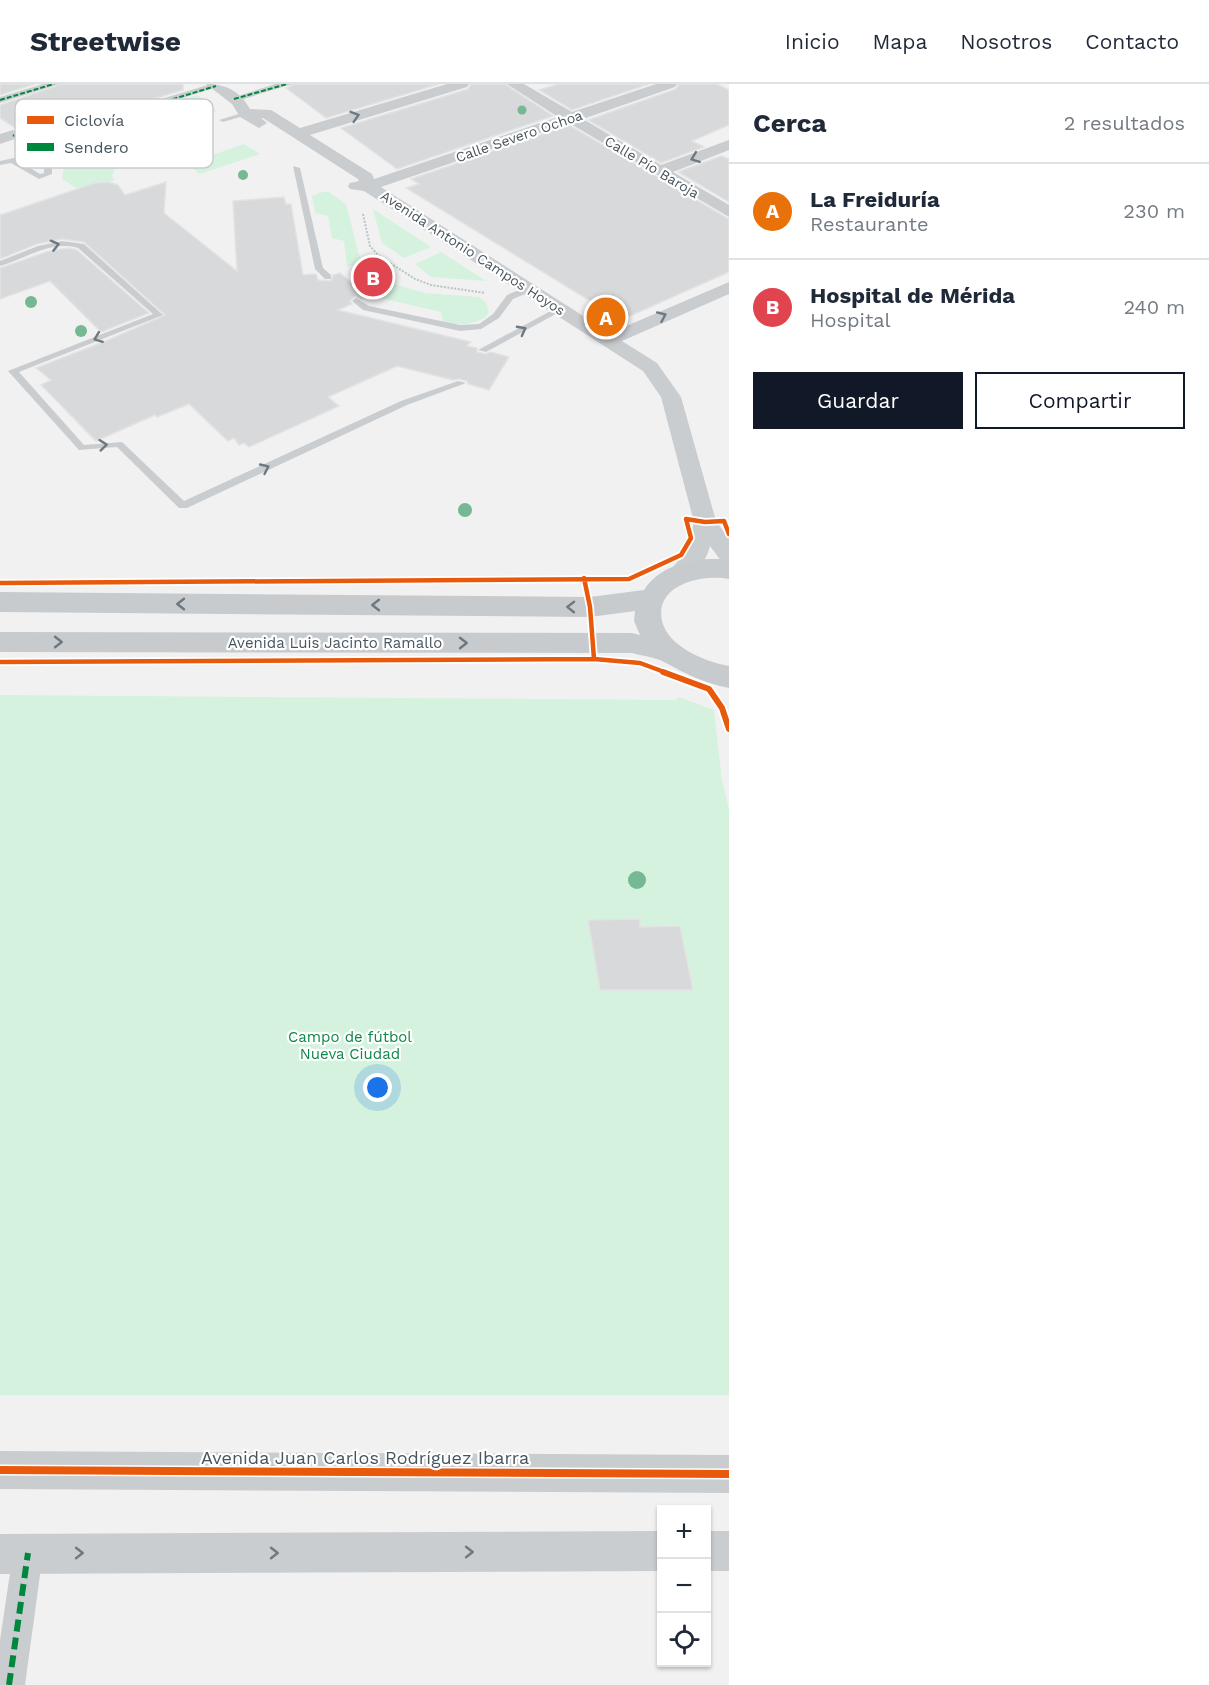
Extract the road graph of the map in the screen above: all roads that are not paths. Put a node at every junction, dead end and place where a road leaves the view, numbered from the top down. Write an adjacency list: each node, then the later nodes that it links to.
1 (54, 84): 9 (street)
2 (287, 84): 8 (street)
3 (462, 84): 13 (street, one-way to 3)
4 (514, 84): 11 (street, Calle Pío Baroja)
5 (670, 84): 11 (street, Calle Severo Ochoa)
6 (214, 85): 7 (street); 8 (street, Avenida Antonio Campos Hoyos)
7 (169, 99)
8 (234, 99): 10 (street, Avenida Antonio Campos Hoyos)
9 (0, 100)
10 (245, 114): 12 (lane); 13 (street, Avenida Antonio Campos Hoyos); 23 (street, Avenida Antonio Campos Hoyos)
11 (571, 118): 22 (street, Calle Pío Baroja); 23 (street, Calle Severo Ochoa)
12 (223, 120)
13 (298, 133): 23 (street, Avenida Antonio Campos Hoyos)
14 (729, 145): 22 (street, one-way to 22)
15 (15, 159): 16 (lane)
16 (12, 160): 17 (lane); 18 (lane)
17 (15, 162)
18 (0, 163)
19 (25, 168): 20 (lane)
20 (48, 168)
21 (296, 168): 26 (lane)
22 (660, 171): 24 (street, Calle Pío Baroja)
23 (363, 186): 28 (street, Avenida Antonio Campos Hoyos)
24 (729, 213)
25 (0, 264): 35 (lane, one-way to 35)
26 (328, 277)
27 (729, 287): 32 (street, one-way to 27)
28 (529, 289): 29 (lane); 31 (street, Avenida Antonio Campos Hoyos)
29 (357, 302)
30 (729, 303): 34 (street)
31 (561, 309): 32 (street, Avenida Antonio Campos Hoyos); 33 (lane, one-way to 31)
32 (609, 339): 34 (street, Avenida Antonio Campos Hoyos)
33 (483, 350)
34 (629, 352): 36 (street, Avenida Antonio Campos Hoyos)
35 (461, 383)
36 (705, 522): 37 (street, Avenida Antonio Campos Hoyos); 39 (street, Avenida Antonio Campos Hoyos)
37 (729, 556)
38 (729, 570): 39 (main road)
39 (680, 572): 40 (main road)
40 (650, 599): 41 (main road, one-way to 41); 43 (main road)
41 (0, 602)
42 (0, 642): 43 (main road, Avenida Luis Jacinto Ramallo, one-way to 43)
43 (668, 652): 44 (main road)
44 (729, 676)
45 (0, 1470): 46 (street, Avenida Juan Carlos Rodríguez Ibarra)
46 (729, 1474)
47 (657, 1551): 50 (street, one-way to 47)
48 (711, 1551): 49 (street)
49 (729, 1551)
50 (14, 1553): 51 (street)
51 (9, 1685)

